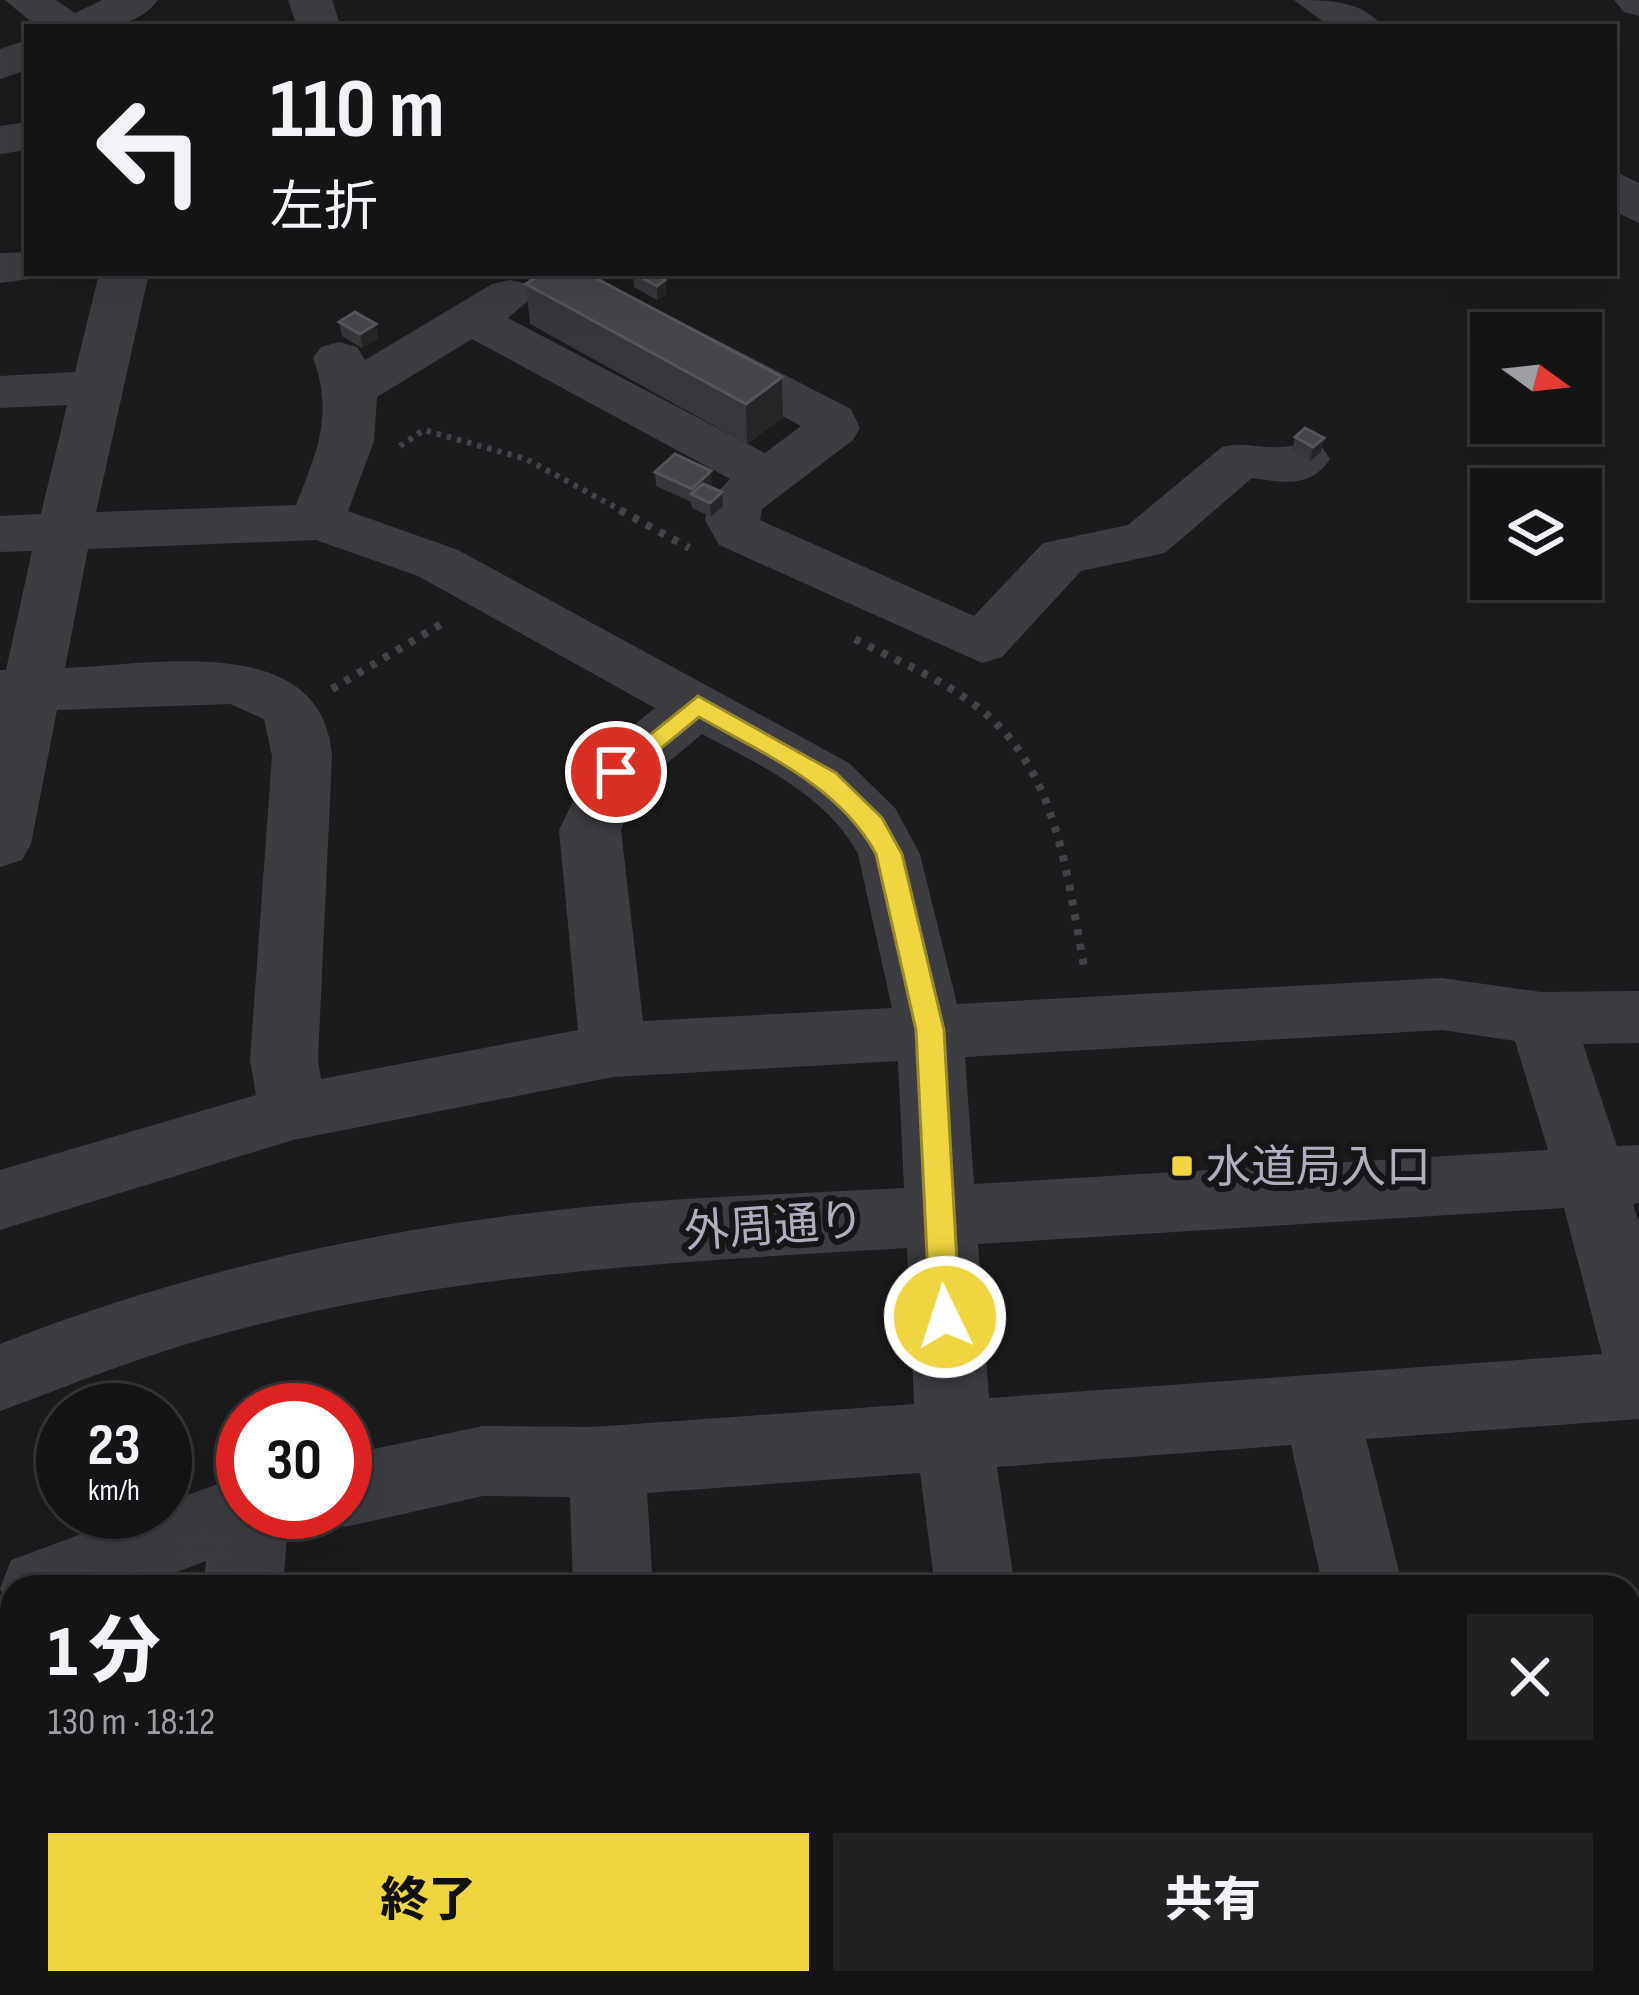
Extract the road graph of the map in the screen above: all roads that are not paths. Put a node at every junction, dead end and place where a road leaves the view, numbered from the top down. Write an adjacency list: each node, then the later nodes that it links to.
1 (27, 0): 4 (street)
2 (136, 0): 5 (street)
3 (1316, 0): 6 (street)
4 (62, 24)
5 (86, 24)
6 (1356, 24)
7 (1617, 187): 8 (street)
8 (1639, 208)
9 (123, 276): 13 (street)
10 (542, 276): 12 (street)
11 (553, 276): 16 (street)
12 (470, 318): 16 (street); 17 (street)
13 (98, 387): 14 (street); 18 (street)
14 (0, 392)
15 (1303, 459): 16 (street)
16 (768, 477)
17 (338, 527): 18 (street); 21 (street)
18 (64, 532): 19 (street); 20 (street)
19 (0, 535)
20 (17, 691): 22 (street); 27 (street)
21 (698, 705): 25 (street); 26 (street)
22 (0, 844)
23 (1639, 1017): 24 (street)
24 (1540, 1018): 25 (street); 28 (street)
25 (930, 1030): 26 (street); 30 (street)
26 (613, 1050): 27 (street)
27 (293, 1112): 29 (street)
28 (1613, 1175): 30 (street, 外周通り); 31 (street)
29 (2, 1191)
30 (938, 1214): 32 (street, 外周通り); 35 (street)
31 (1639, 1353)
32 (0, 1378)
33 (1639, 1384): 34 (street)
34 (1321, 1408): 35 (street); 44 (street)
35 (954, 1437): 36 (street); 43 (street)
36 (607, 1461): 37 (street); 42 (street)
37 (372, 1485)
38 (216, 1522): 40 (street)
39 (246, 1539): 41 (street)
40 (72, 1575)
41 (244, 1575)
42 (612, 1575)
43 (973, 1575)
44 (1360, 1575)

